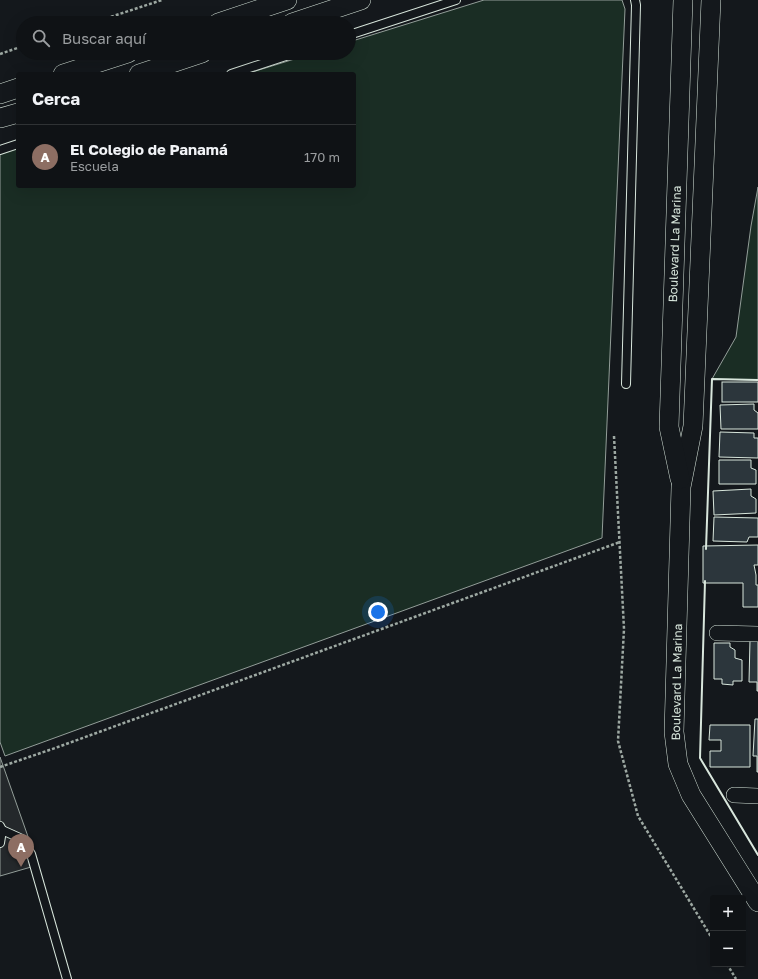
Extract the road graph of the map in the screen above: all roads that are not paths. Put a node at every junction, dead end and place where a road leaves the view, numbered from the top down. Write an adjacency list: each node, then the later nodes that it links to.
1 (287, 0): 7 (street)
2 (361, 0): 8 (street)
3 (456, 0): 9 (lane)
4 (635, 0): 23 (lane)
5 (684, 0): 24 (street, Boulevard La Marina)
6 (712, 0): 24 (street, Boulevard La Marina)
7 (239, 16)
8 (313, 16)
9 (356, 33)
10 (117, 60): 13 (street)
11 (181, 60): 15 (street)
12 (274, 60): 16 (lane)
13 (104, 68): 14 (street)
14 (77, 72)
15 (145, 72)
16 (237, 72)
17 (16, 89): 18 (street)
18 (0, 94)
19 (16, 114): 20 (street)
20 (0, 118)
21 (16, 145): 22 (lane)
22 (0, 150)
23 (626, 384)
24 (682, 488): 31 (street, Boulevard La Marina)
25 (717, 633): 26 (street)
26 (758, 634)
27 (734, 795): 28 (street)
28 (758, 796)
29 (1, 828): 30 (lane); 32 (lane)
30 (0, 843)
31 (758, 902)
32 (68, 979)

